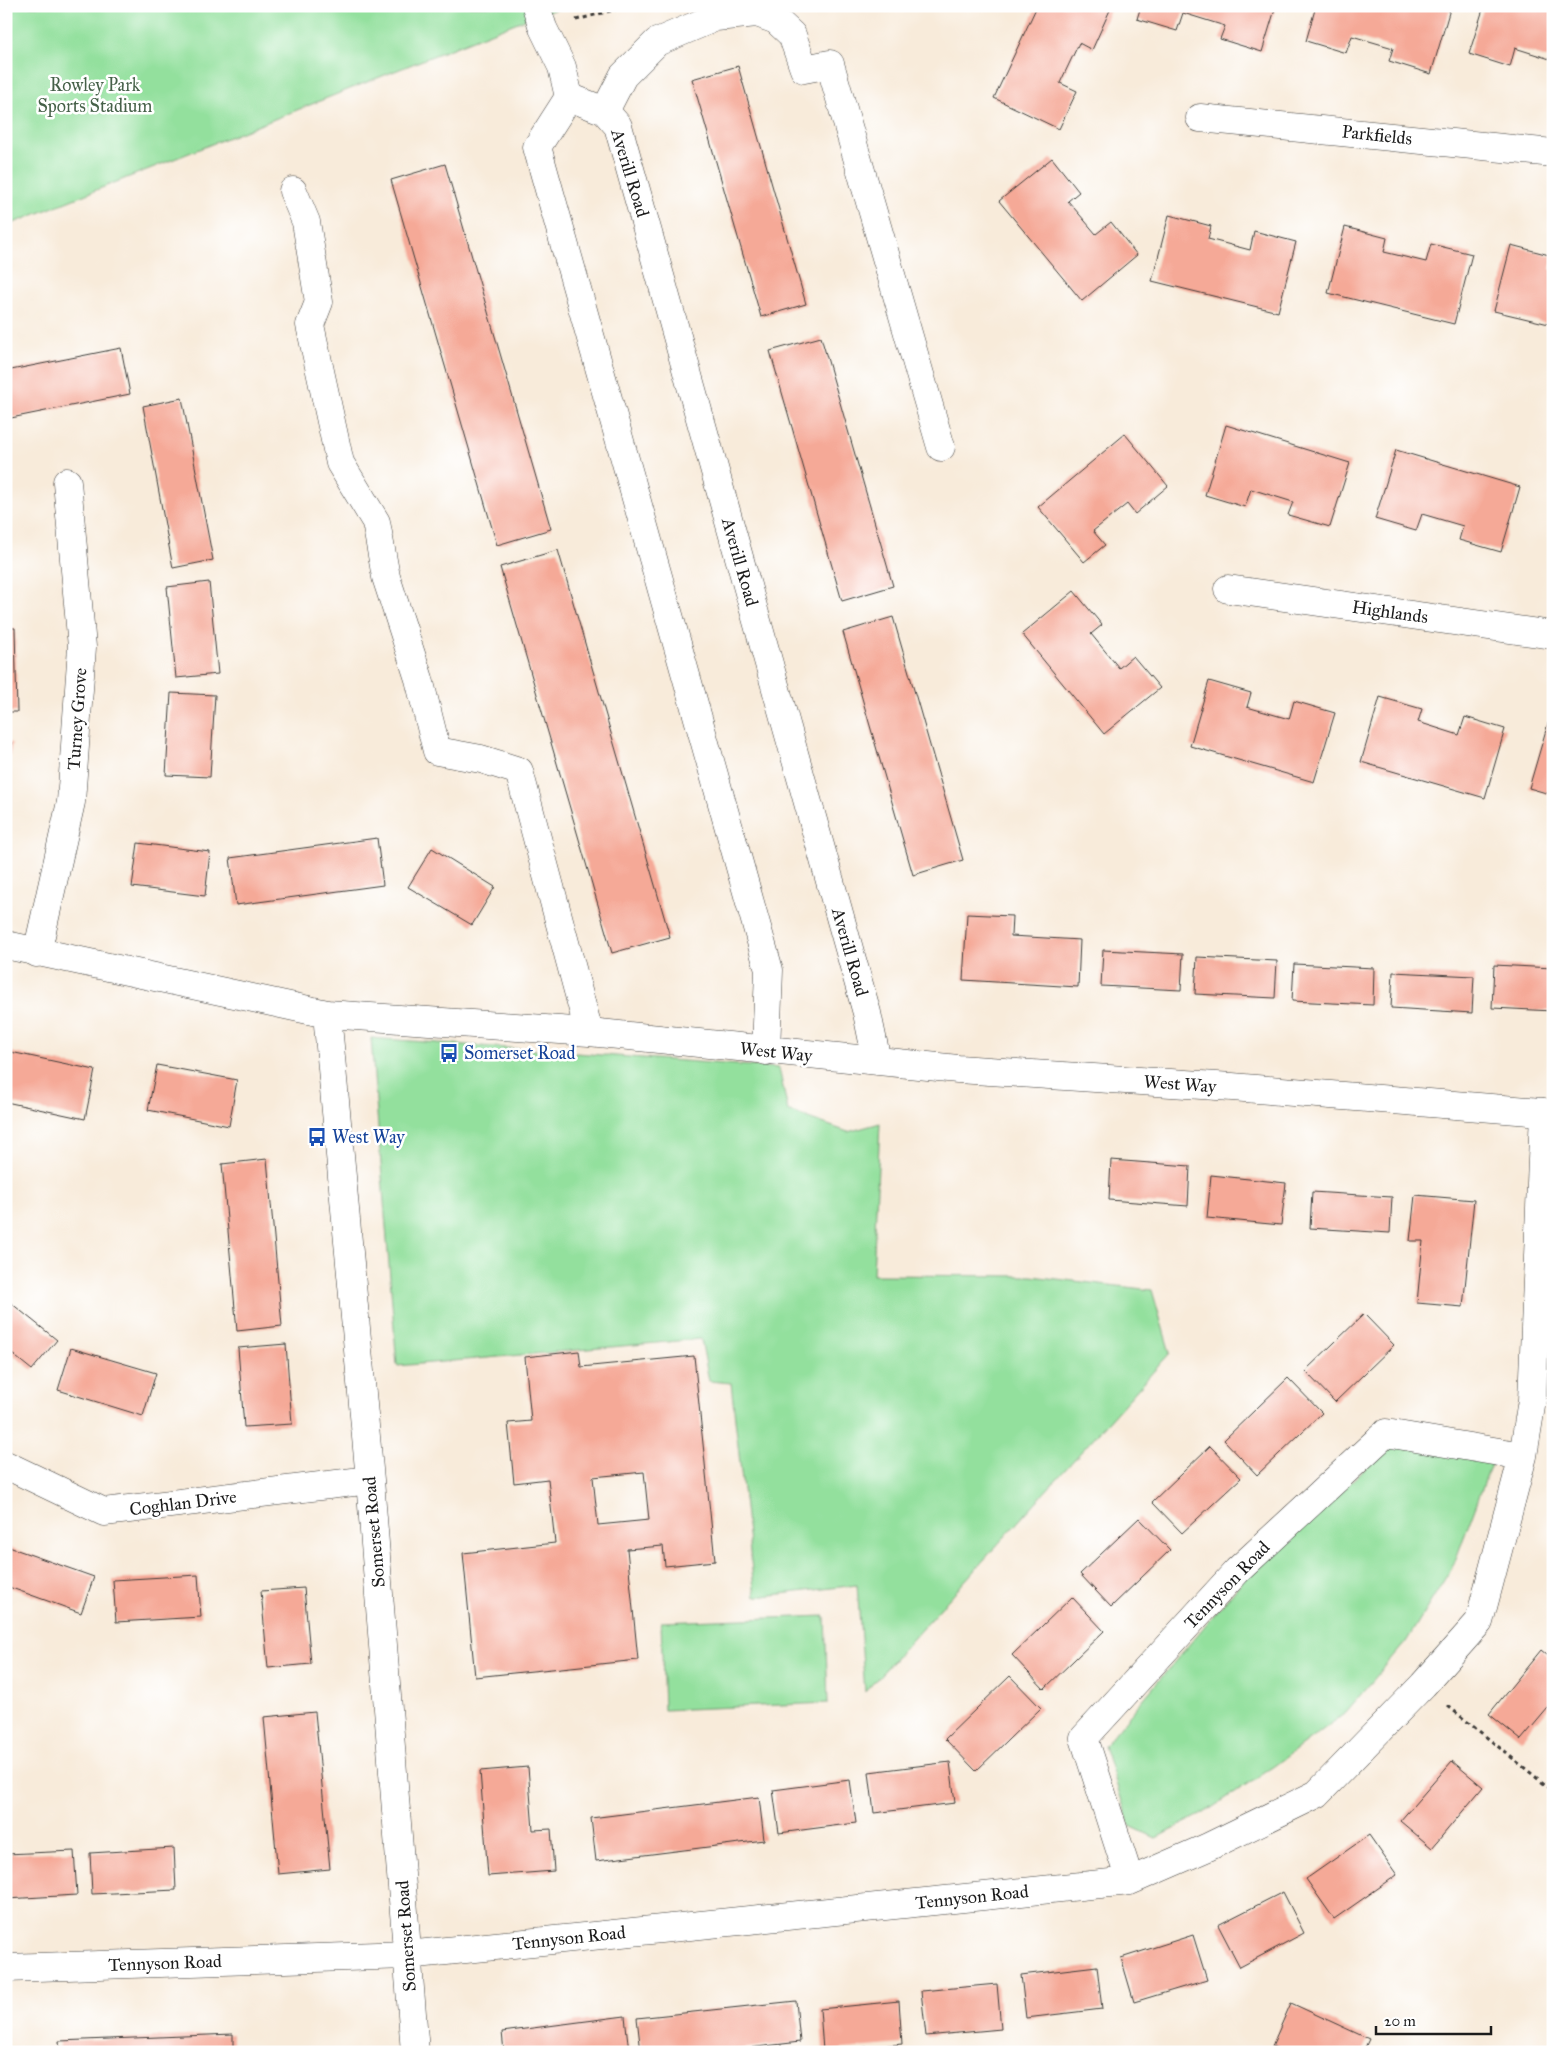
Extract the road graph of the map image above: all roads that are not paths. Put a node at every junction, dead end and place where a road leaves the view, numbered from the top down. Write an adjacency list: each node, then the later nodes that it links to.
1 (540, 17): 2 (street)
2 (569, 97): 3 (street, Averill Road); 15 (street)
3 (605, 111): 7 (street); 16 (street, Averill Road)
4 (1200, 118): 5 (street, Parkfields)
5 (1553, 153)
6 (292, 191): 14 (street)
7 (941, 447)
8 (67, 482): 12 (street, Turney Grove)
9 (1228, 589): 10 (street, Highlands)
10 (1553, 635)
11 (6, 945): 12 (street, West Way)
12 (37, 953): 13 (street, West Way)
13 (327, 1014): 14 (street, West Way); 20 (street, Somerset Road)
14 (589, 1032): 15 (street, West Way)
15 (766, 1051): 16 (street, West Way)
16 (877, 1061): 17 (street, West Way)
17 (1548, 1112): 18 (street, Tennyson Road)
18 (1522, 1456): 21 (street, Tennyson Road); 21 (street, Tennyson Road)
19 (6, 1465): 20 (street, Coghlan Drive)
20 (370, 1480): 22 (street, Somerset Road)
21 (1130, 1881): 22 (street, Tennyson Road)
22 (407, 1955): 23 (street, Tennyson Road); 24 (street, Somerset Road)
23 (6, 1968)
24 (415, 2052)

